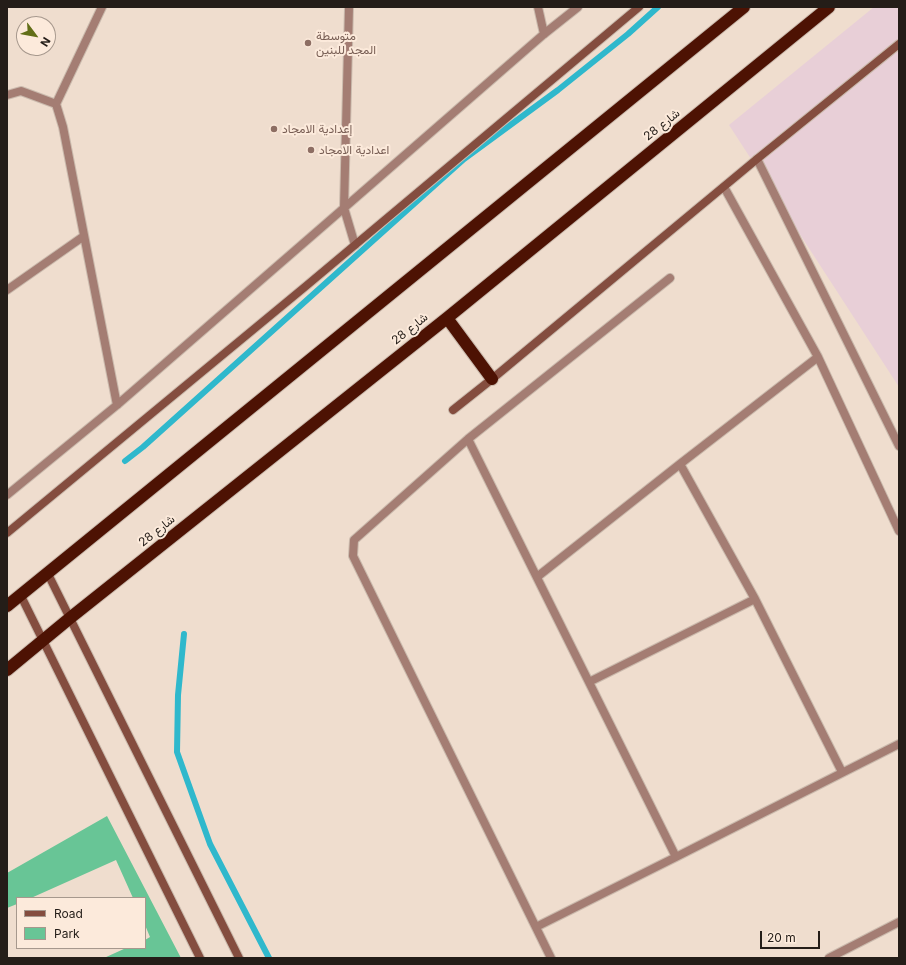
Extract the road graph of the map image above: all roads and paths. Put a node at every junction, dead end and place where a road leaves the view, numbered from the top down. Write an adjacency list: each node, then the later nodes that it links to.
1 (102, 7): 11 (street)
2 (349, 7): 14 (street)
3 (538, 7): 8 (street)
4 (578, 7): 8 (street)
5 (639, 7): 16 (main road)
6 (744, 7): 30 (highway)
7 (829, 7): 19 (highway, شارع 28)
8 (544, 34): 14 (street)
9 (899, 44): 12 (main road)
10 (7, 95): 11 (street)
11 (56, 104): 15 (street)
12 (757, 159): 13 (main road); 25 (street)
13 (724, 187): 20 (street); 21 (main road)
14 (344, 208): 16 (street); 22 (street)
15 (84, 236): 18 (street); 22 (street)
16 (355, 245): 29 (main road)
17 (670, 278): 24 (street)
18 (7, 290)
19 (447, 318): 21 (highway); 35 (highway, شارع 28)
20 (818, 357): 26 (street); 28 (street)
21 (492, 380): 23 (main road)
22 (117, 404): 27 (street)
23 (453, 410)
24 (468, 439): 31 (street); 43 (street)
25 (899, 446)
26 (680, 464): 31 (street); 33 (street)
27 (7, 495)
28 (899, 531)
29 (7, 533)
30 (47, 572): 32 (highway); 35 (main road)
31 (537, 577): 38 (street)
32 (20, 594): 34 (highway); 36 (main road)
33 (755, 598): 38 (street); 40 (street)
34 (7, 606)
35 (70, 618): 36 (highway, شارع 28); 45 (main road)
36 (43, 640): 37 (highway, شارع 28); 44 (main road)
37 (7, 670)
38 (589, 682): 41 (street)
39 (899, 744): 40 (street)
40 (842, 772): 41 (street)
41 (676, 857): 43 (street)
42 (899, 922): 47 (street)
43 (536, 927): 46 (street)
44 (200, 958)
45 (239, 958)
46 (550, 958)
47 (829, 958)

